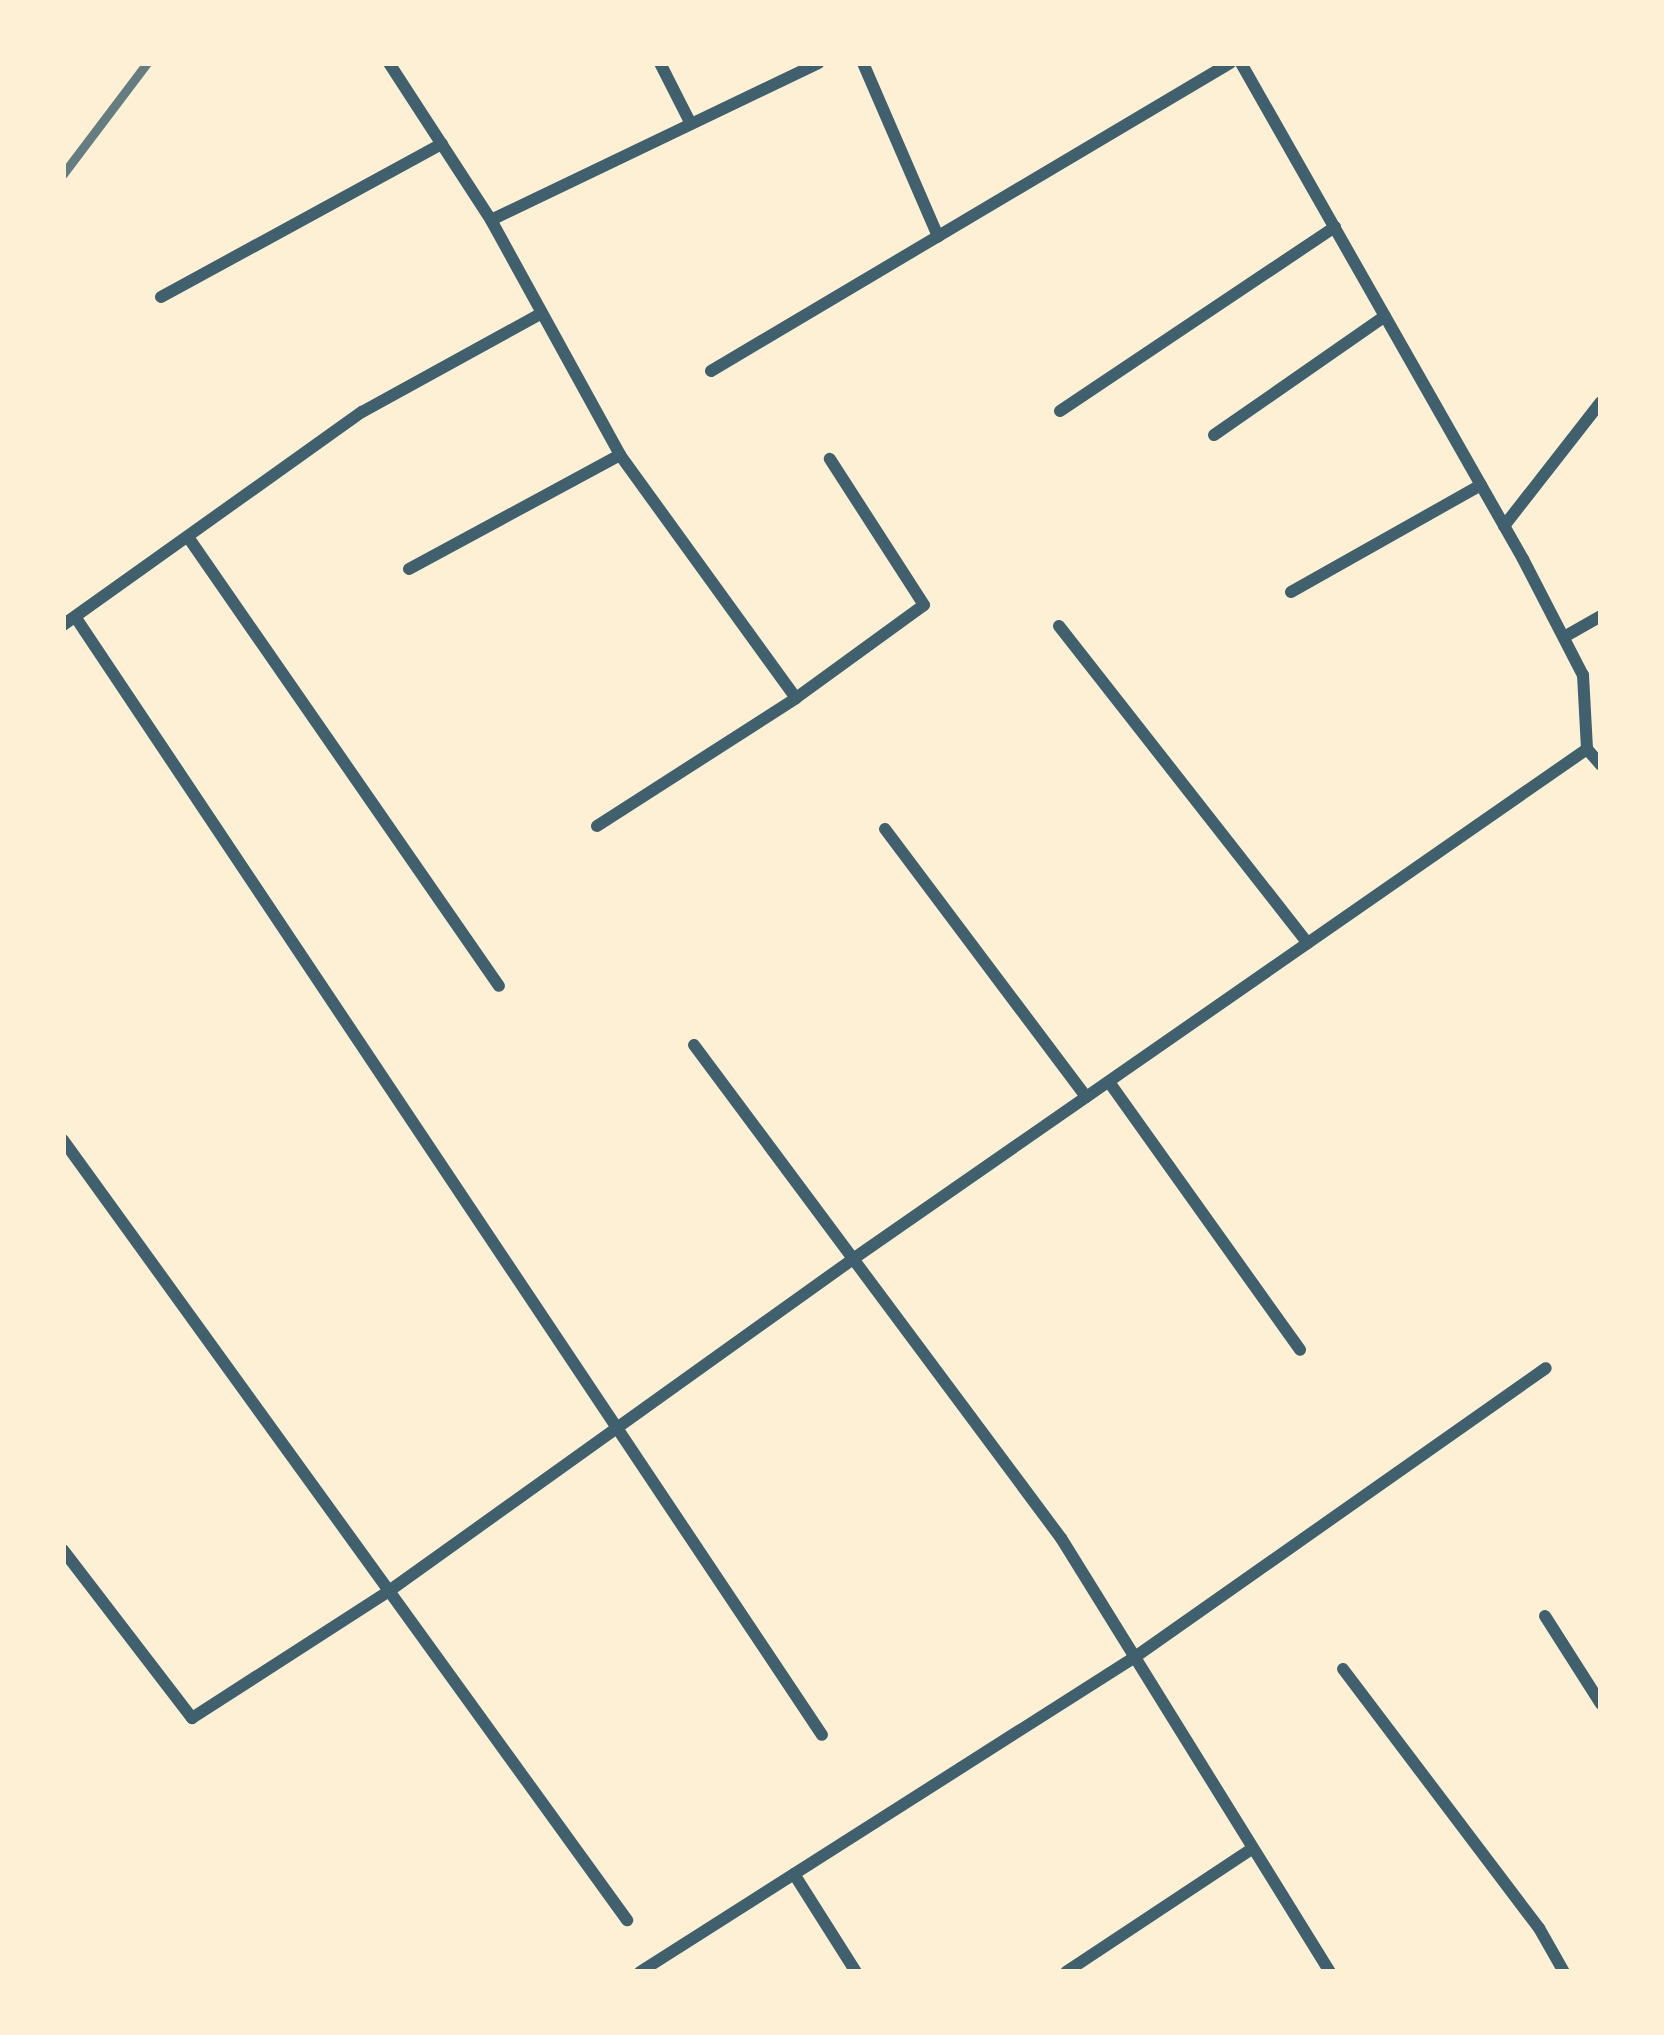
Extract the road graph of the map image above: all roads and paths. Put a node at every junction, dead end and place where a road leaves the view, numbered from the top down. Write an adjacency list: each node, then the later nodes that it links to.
1 (389, 63): 8 (street)
2 (660, 63): 7 (street)
3 (818, 63): 7 (street)
4 (863, 63): 11 (street)
5 (1230, 63): 11 (street)
6 (1241, 63): 10 (street)
7 (691, 124): 9 (street)
8 (442, 144): 9 (street); 12 (street)
9 (491, 220): 13 (street)
10 (1334, 227): 14 (street); 17 (street)
11 (938, 236): 15 (street)
12 (161, 297)
13 (542, 313): 19 (street); 23 (street)
14 (1385, 316): 18 (street); 21 (street)
15 (711, 371)
16 (1601, 402): 22 (street)
17 (1060, 410)
18 (1214, 435)
19 (620, 455): 24 (street); 30 (street)
20 (830, 459): 30 (street)
21 (1481, 485): 22 (street); 25 (street)
22 (1504, 526): 29 (street)
23 (188, 537): 27 (street); 36 (street)
24 (409, 569)
25 (1291, 592)
26 (1601, 616): 29 (street)
27 (69, 622): 44 (street)
28 (1059, 626): 35 (street)
29 (1564, 638): 31 (street)
30 (796, 698): 33 (street)
31 (1587, 748): 32 (street); 35 (street)
32 (1601, 765)
33 (597, 826)
34 (885, 829): 39 (street)
35 (1308, 943): 38 (street)
36 (499, 986)
37 (694, 1045): 41 (street)
38 (1109, 1082): 39 (street); 42 (street)
39 (1086, 1097): 41 (street)
40 (63, 1139): 46 (street)
41 (854, 1259): 44 (street); 48 (street)
42 (1300, 1350)
43 (1546, 1368): 48 (street)
44 (618, 1431): 46 (street); 51 (street)
45 (63, 1550): 46 (street)
46 (389, 1591): 54 (street)
47 (1545, 1616): 50 (street)
48 (1135, 1658): 52 (street); 53 (street)
49 (1342, 1669): 59 (street)
50 (1601, 1704)
51 (822, 1735)
52 (1253, 1848): 57 (street); 58 (street)
53 (794, 1874): 55 (street); 56 (street)
54 (627, 1920)
55 (640, 1972)
56 (856, 1972)
57 (1066, 1972)
58 (1330, 1972)
59 (1564, 1972)

